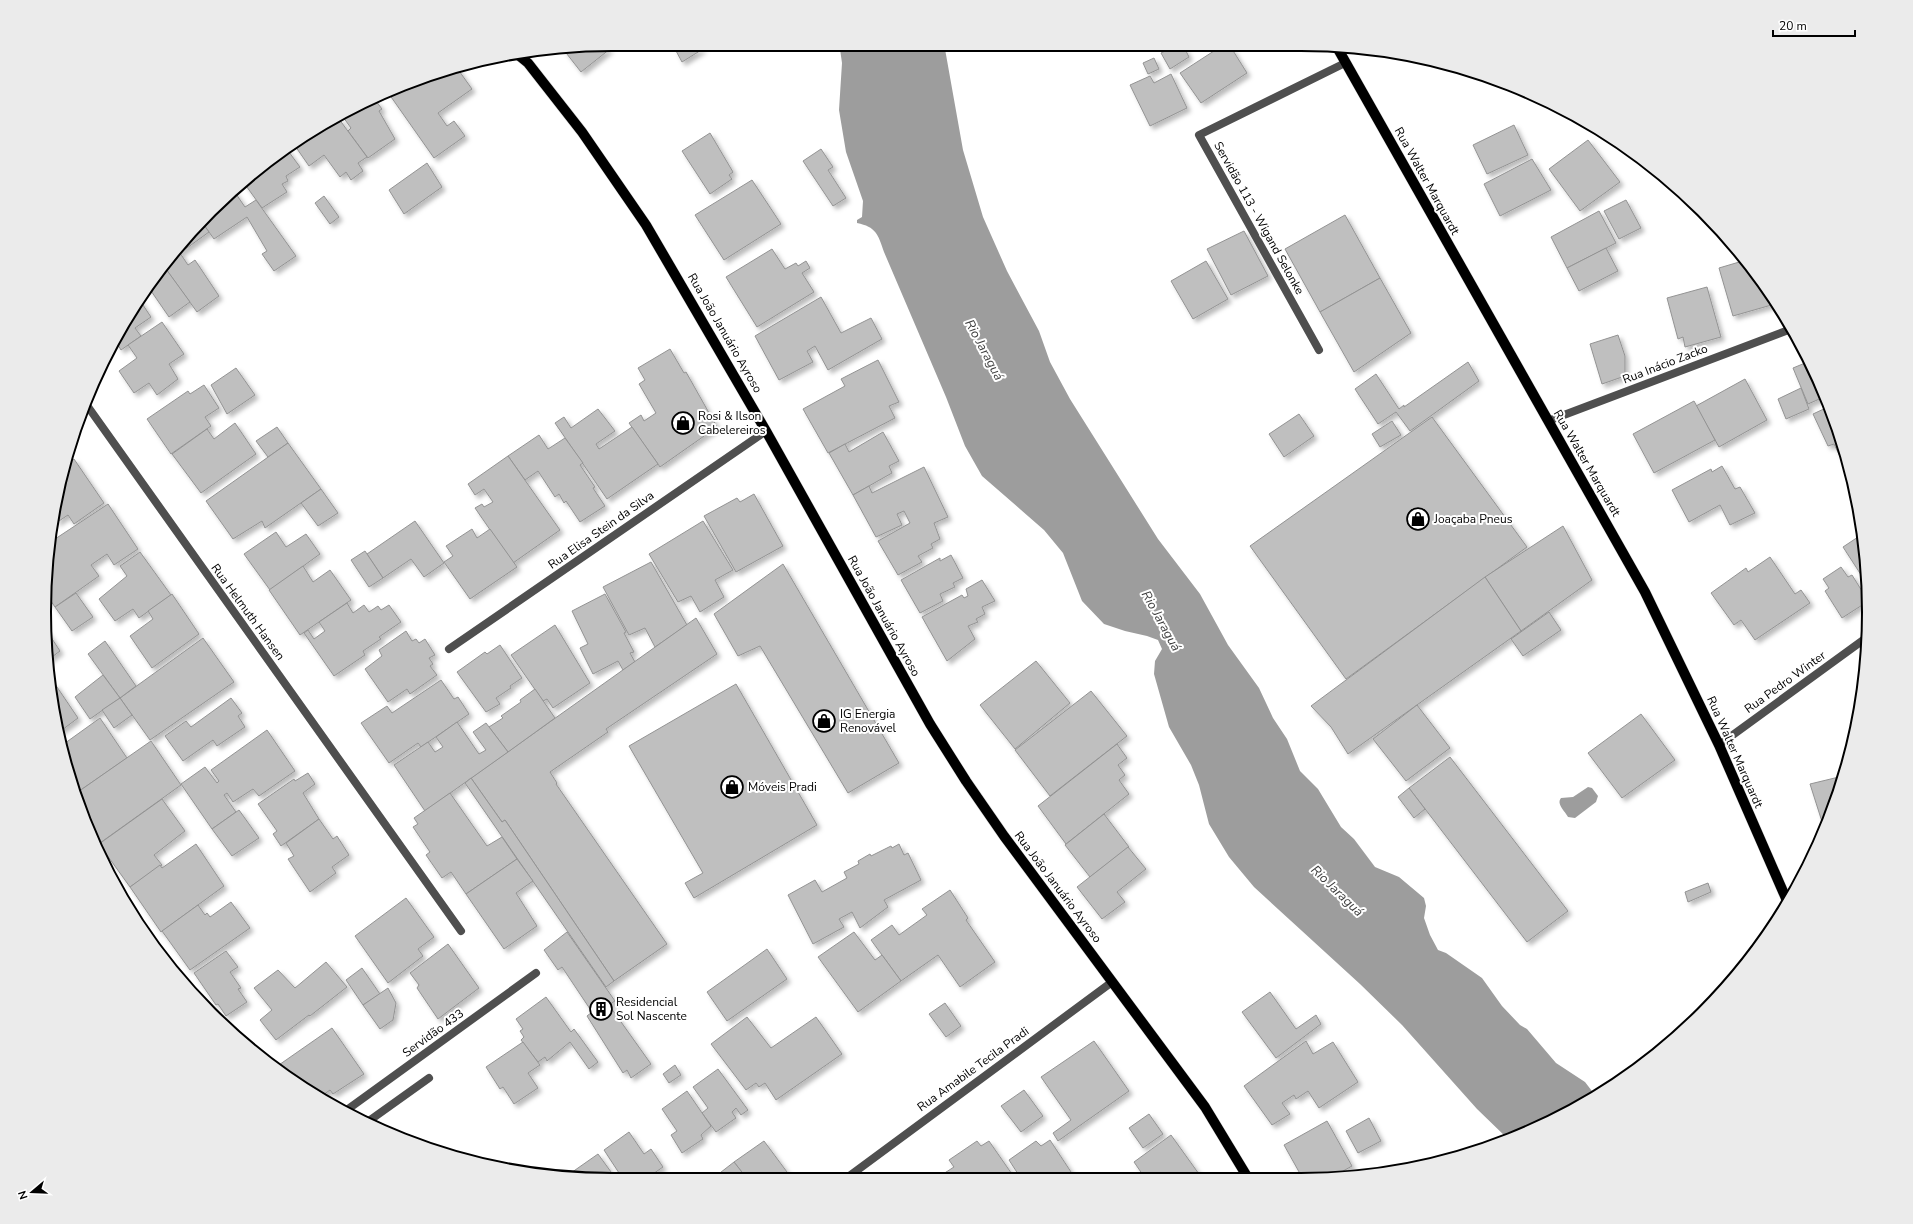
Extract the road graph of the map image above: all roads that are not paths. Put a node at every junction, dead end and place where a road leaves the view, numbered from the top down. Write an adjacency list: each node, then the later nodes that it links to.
1 (1340, 52): 3 (main road, Rua Walter Marquardt)
2 (523, 59): 8 (main road, Rua João Januário Ayroso)
3 (1345, 63): 5 (street, Servidão 113 - Wigand Selonke); 7 (main road, Rua Walter Marquardt)
4 (1787, 332): 7 (street, Rua Inácio Zacko)
5 (1319, 350)
6 (90, 409): 13 (street, Rua Helmuth Hansen)
7 (1548, 421): 11 (main road, Rua Walter Marquardt)
8 (766, 431): 10 (street, Rua Elisa Stein da Silva); 15 (main road, Rua João Januário Ayroso)
9 (1861, 641): 11 (street, Rua Pedro Winter)
10 (449, 649)
11 (1719, 745): 12 (main road, Rua Walter Marquardt)
12 (1785, 896)
13 (461, 931)
14 (536, 973): 17 (street, Servidão 433)
15 (1112, 982): 19 (street, Rua Amabile Tecila Pradi); 20 (main road, Rua João Januário Ayroso)
16 (429, 1078): 18 (street)
17 (350, 1108)
18 (372, 1119)
19 (853, 1173)
20 (1245, 1173)

